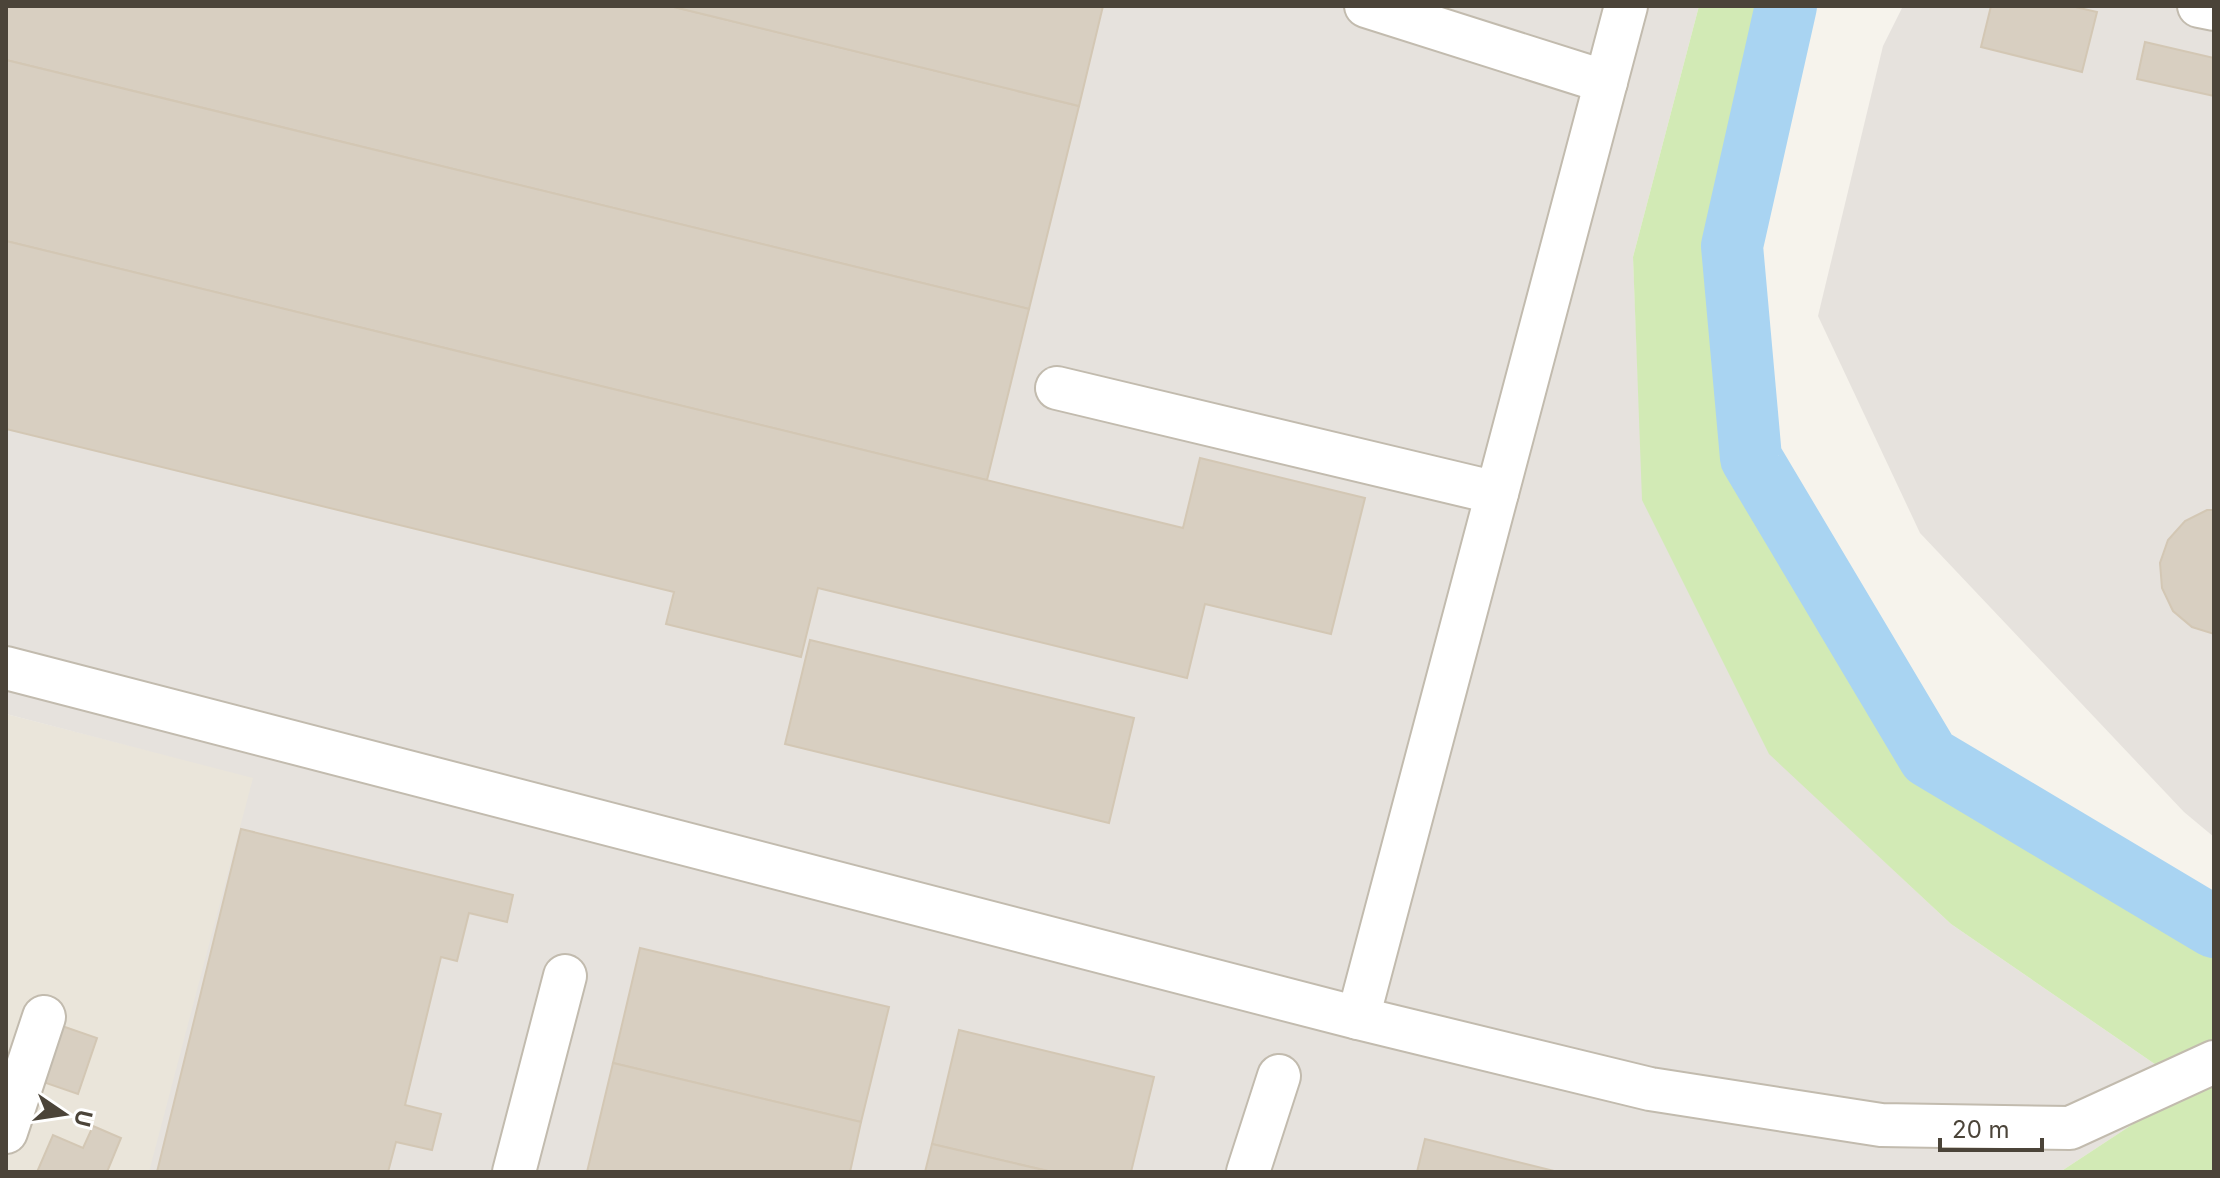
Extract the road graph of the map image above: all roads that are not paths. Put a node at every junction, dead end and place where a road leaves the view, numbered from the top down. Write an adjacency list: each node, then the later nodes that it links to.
1 (1366, 6): 5 (street)
2 (1626, 6): 5 (street)
3 (2199, 6): 4 (street)
4 (2214, 9)
5 (1606, 82): 7 (street)
6 (1057, 388): 7 (street)
7 (1497, 493): 11 (street)
8 (6, 668): 11 (street)
9 (565, 976): 15 (street)
10 (44, 1017): 14 (street)
11 (1358, 1018): 12 (street)
12 (2197, 1070)
13 (1279, 1076): 16 (street)
14 (6, 1132)
15 (514, 1172)
16 (1248, 1172)

